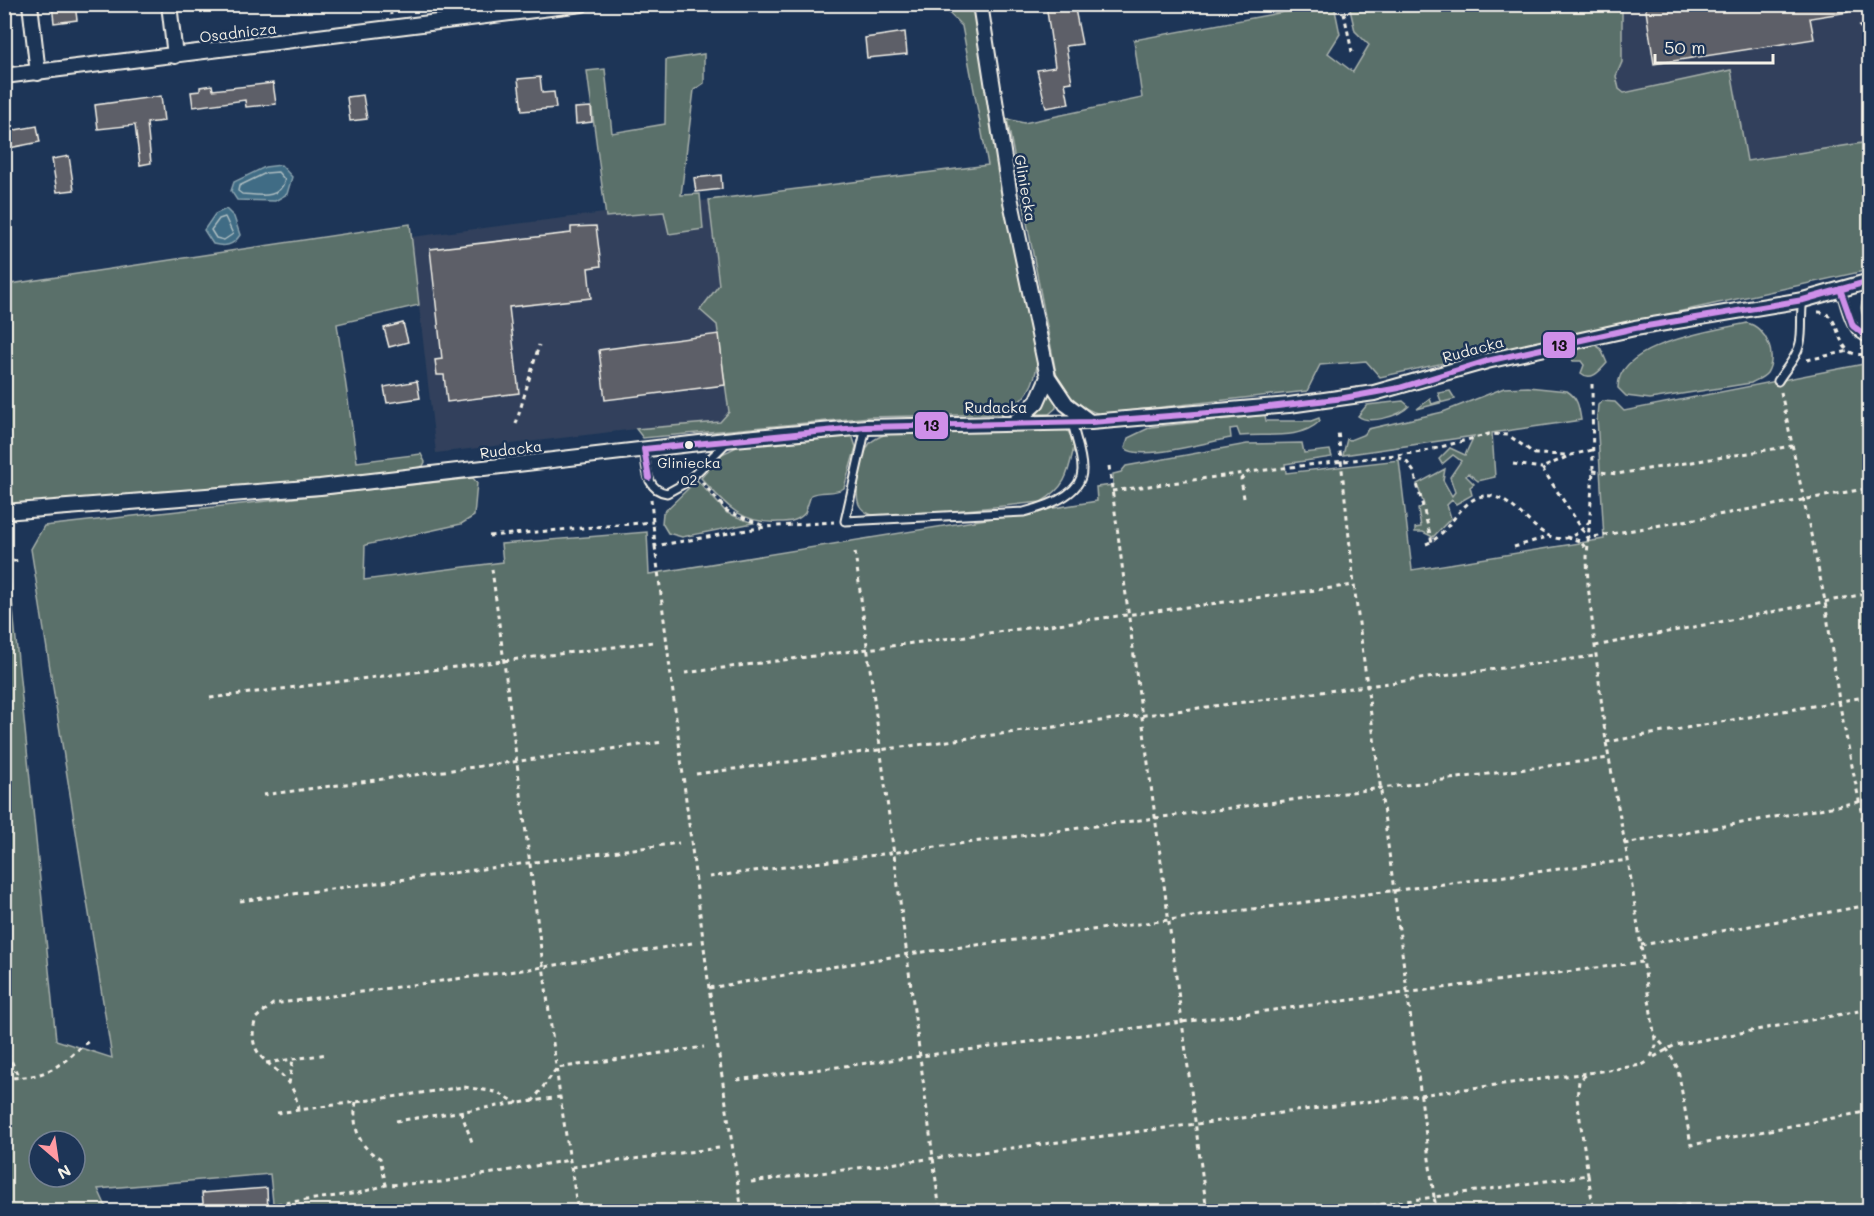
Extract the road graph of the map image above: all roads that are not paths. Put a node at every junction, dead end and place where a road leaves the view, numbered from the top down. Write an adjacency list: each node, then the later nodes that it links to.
1 (30, 4): 6 (street)
2 (169, 4): 5 (street)
3 (582, 4): 5 (street, Osadnicza)
4 (980, 4): 12 (street, Gliniecka)
5 (176, 56): 6 (street, Osadnicza)
6 (38, 73): 7 (street, Osadnicza)
7 (4, 76)
8 (1869, 280): 9 (street, Rudacka)
9 (1840, 290): 10 (street, Rudacka); 11 (lane)
10 (1803, 300): 13 (lane); 15 (street, Rudacka)
11 (1869, 339)
12 (1048, 376): 15 (street, Gliniecka); 16 (street)
13 (1778, 381)
14 (1072, 422): 15 (street, Rudacka); 16 (street, Rudacka); 17 (lane)
15 (1091, 422)
16 (1014, 423): 17 (street, Rudacka)
17 (866, 427): 18 (street, Rudacka)
18 (734, 439): 19 (street, Rudacka); 19 (lane)
19 (644, 449): 20 (street, Rudacka)
20 (4, 512)

